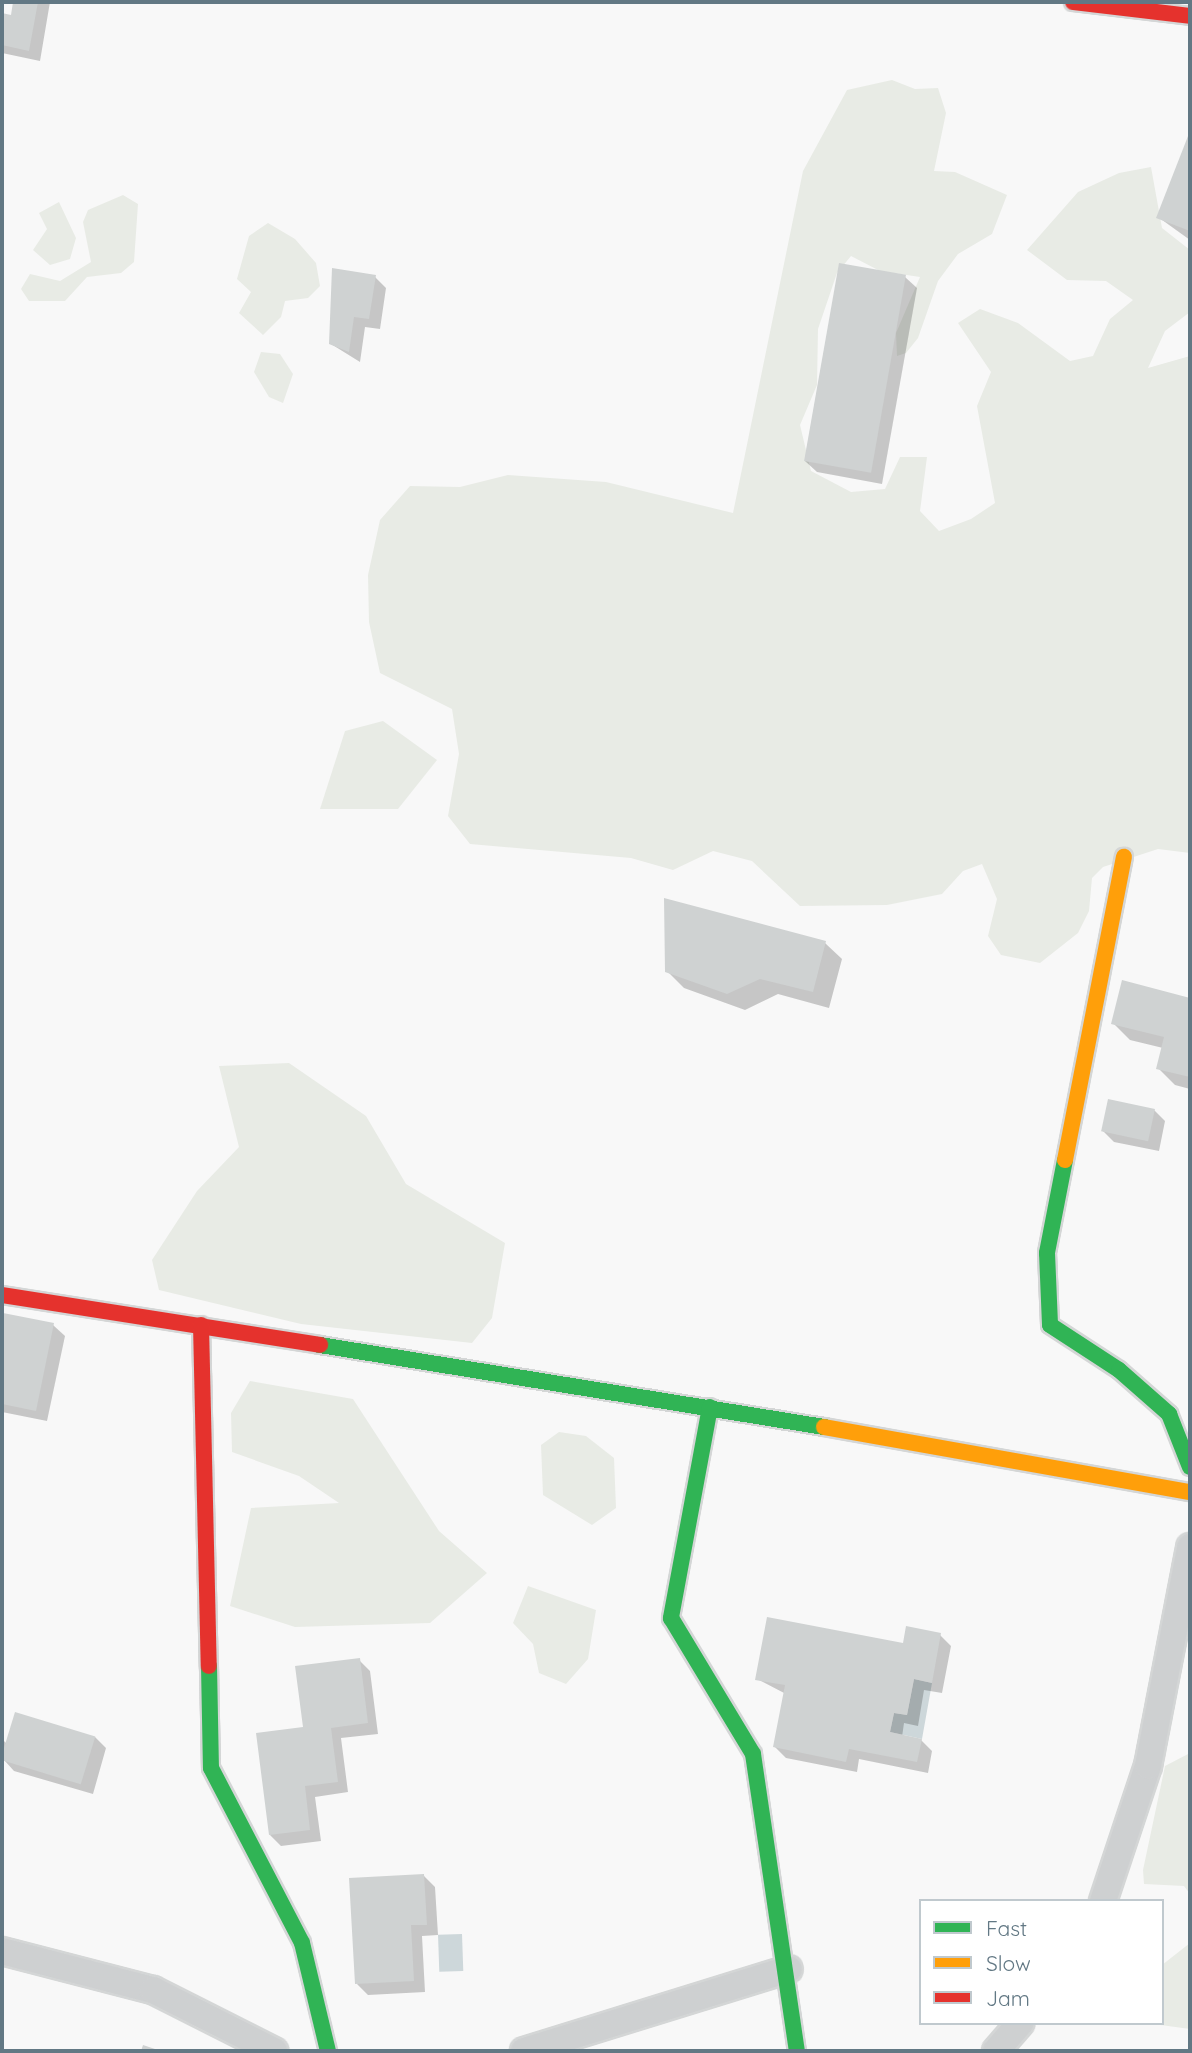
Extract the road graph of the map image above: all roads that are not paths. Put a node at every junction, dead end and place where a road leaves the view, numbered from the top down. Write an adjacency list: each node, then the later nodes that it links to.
1 (1073, 2): 2 (street)
2 (1190, 16)
3 (1124, 857): 7 (street)
4 (2, 1295): 5 (street)
5 (201, 1325): 6 (street); 15 (street)
6 (710, 1407): 8 (street); 12 (street)
7 (1190, 1467)
8 (1190, 1492)
9 (1190, 1547): 10 (street)
10 (1104, 1899)
11 (2, 1951): 14 (street)
12 (789, 1969): 16 (street); 17 (street)
13 (1018, 2025): 18 (street)
14 (274, 2051)
15 (328, 2051)
16 (524, 2051)
17 (797, 2051)
18 (996, 2051)

